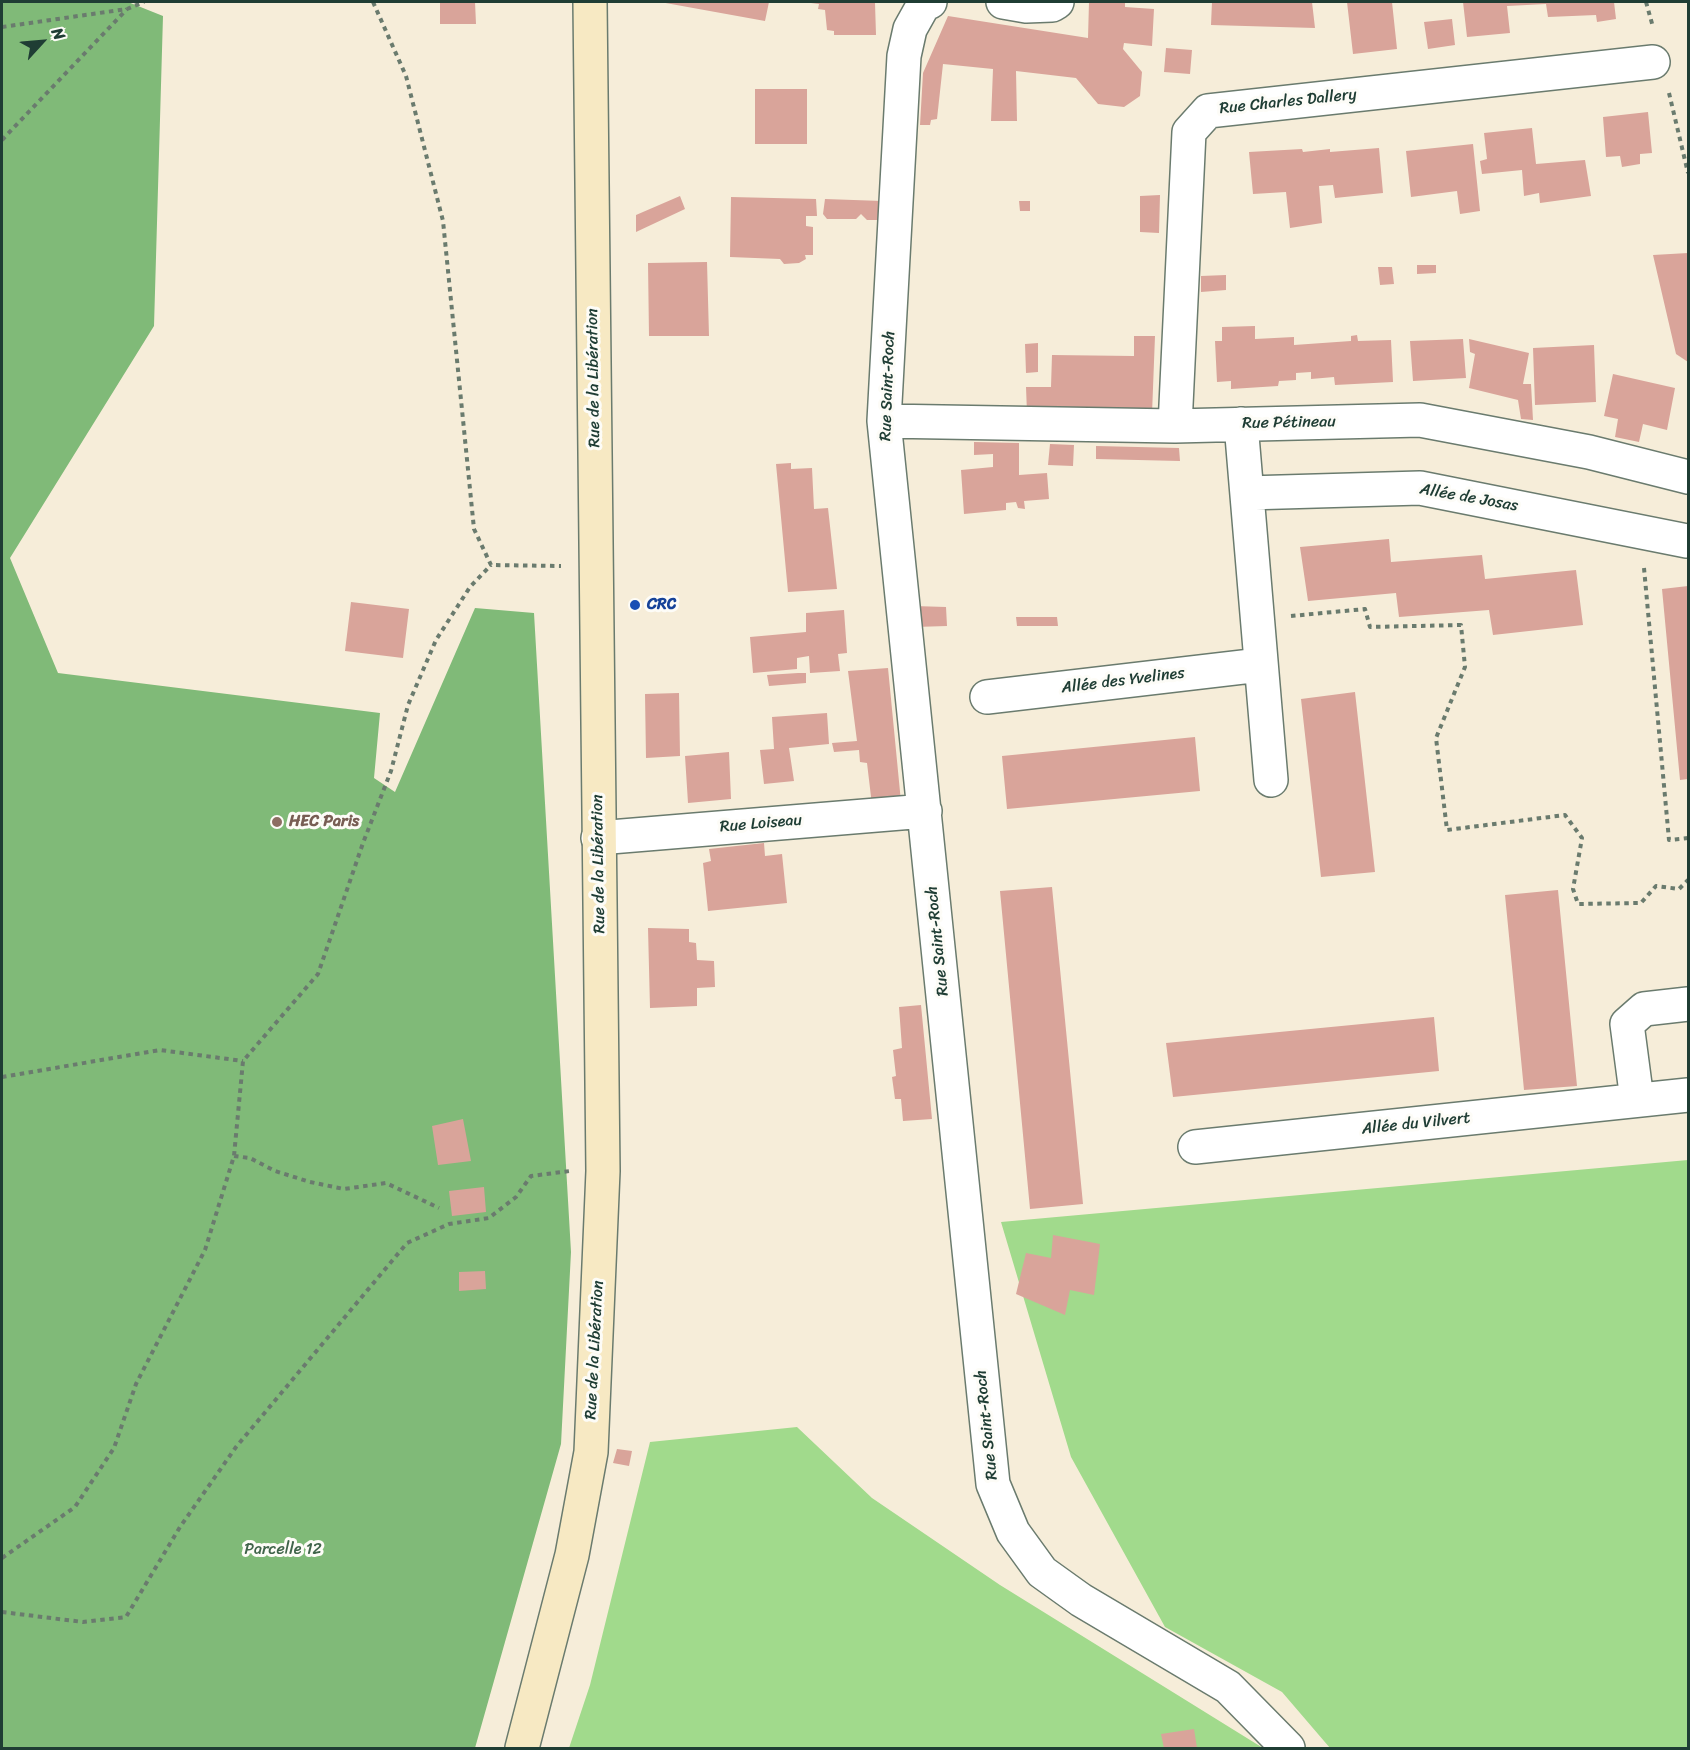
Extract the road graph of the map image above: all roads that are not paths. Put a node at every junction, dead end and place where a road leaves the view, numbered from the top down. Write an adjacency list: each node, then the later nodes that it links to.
1 (590, 2): 16 (main road, Rue de la Libération)
2 (930, 2): 6 (street, Rue Saint-Roch)
3 (1003, 2): 4 (street)
4 (1057, 2)
5 (1660, 73): 8 (street, Rue Charles Dallery)
6 (884, 421): 8 (street, Rue Pétineau); 15 (street, Rue Saint-Roch)
7 (1241, 424): 8 (street, Rue Pétineau); 9 (street, Rue Pétineau); 10 (street)
8 (1175, 426)
9 (1689, 477)
10 (1247, 493): 11 (street, Allée de Josas); 12 (street)
11 (1687, 541)
12 (1260, 665): 13 (street, Allée des Yvelines); 14 (street)
13 (987, 698)
14 (1271, 780)
15 (925, 811): 16 (street, Rue Loiseau); 23 (street, Rue Saint-Roch)
16 (598, 838): 21 (main road, Rue de la Libération)
17 (1689, 1004): 19 (street)
18 (1689, 1095): 19 (street, Allée du Vilvert)
19 (1637, 1100): 20 (street, Allée du Vilvert)
20 (1195, 1147)
21 (525, 1733): 22 (main road, Rue de la Libération)
22 (513, 1749)
23 (1287, 1749)

